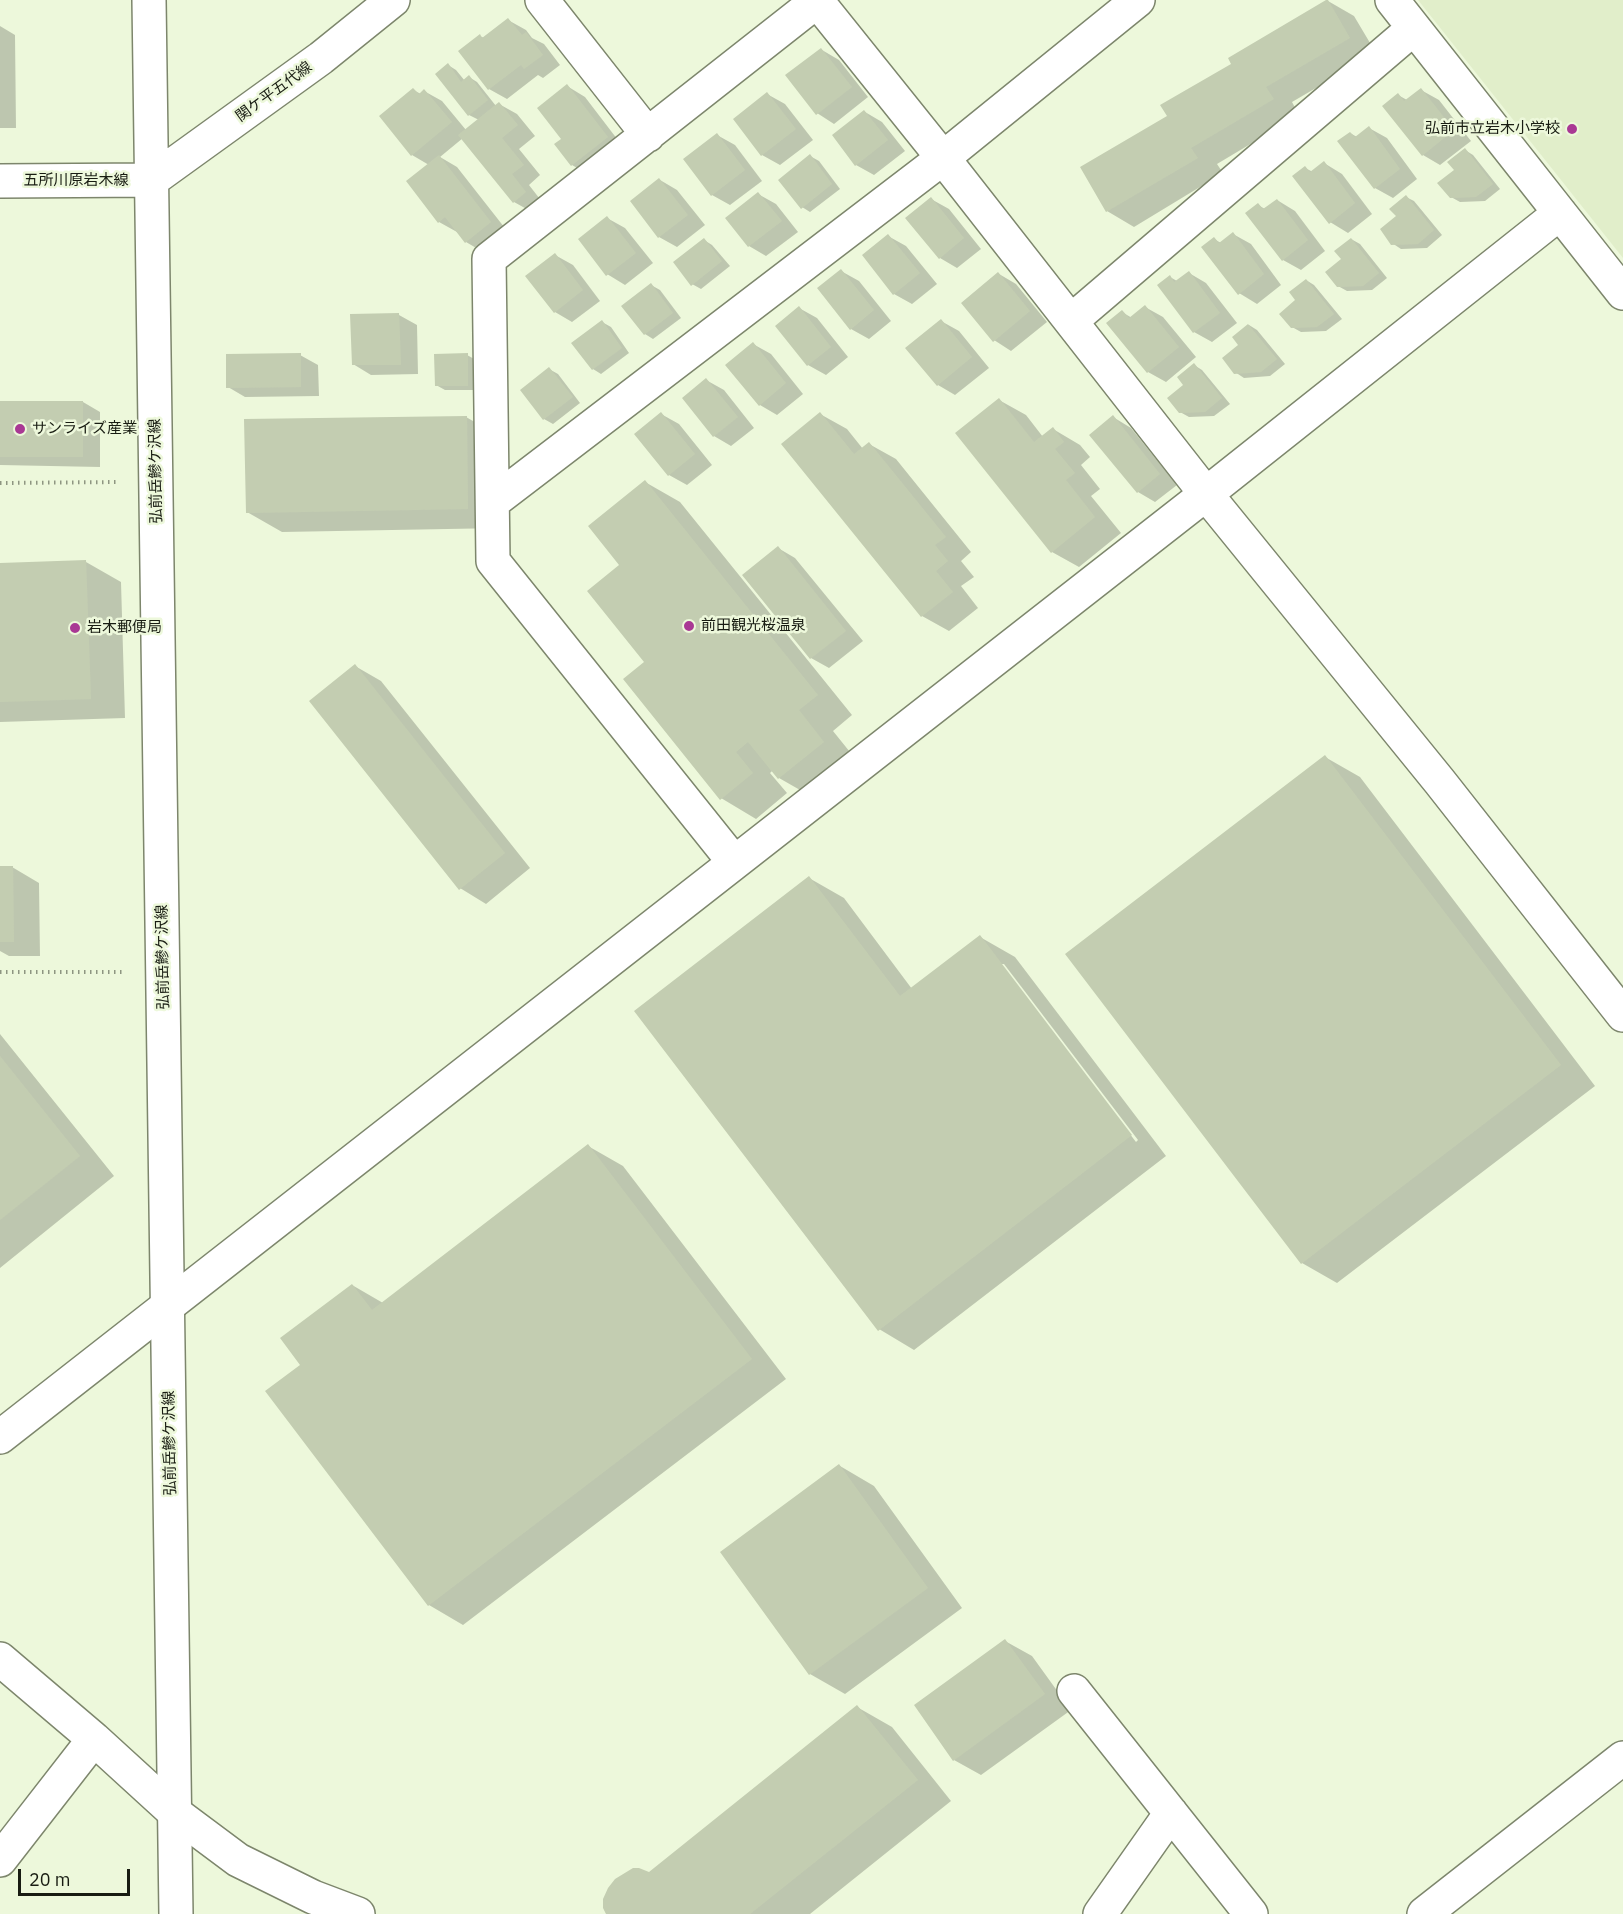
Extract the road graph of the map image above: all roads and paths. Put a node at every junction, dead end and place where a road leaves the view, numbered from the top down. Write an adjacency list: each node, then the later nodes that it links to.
1 (149, 0): 9 (street, 弘前岳鰺ケ沢線)
2 (393, 0): 9 (street, 関ケ平五代線)
3 (542, 0): 7 (street)
4 (1138, 0): 8 (street)
5 (1392, 0): 6 (street)
6 (1414, 28): 11 (street); 13 (street)
7 (648, 135): 8 (street); 17 (street)
8 (943, 158): 13 (street); 17 (street)
9 (152, 180): 10 (street, 五所川原岩木線); 22 (street, 弘前岳鰺ケ沢線)
10 (0, 181)
11 (1560, 213): 12 (street); 16 (street)
12 (1623, 293)
13 (1071, 321): 16 (street)
14 (118, 482): 15 (path)
15 (0, 483)
16 (1206, 494): 18 (street); 21 (street)
17 (493, 502): 18 (street)
18 (734, 862): 22 (street)
19 (0, 972): 20 (path)
20 (126, 972)
21 (1623, 1015)
22 (168, 1305): 23 (street); 28 (street, 弘前岳鰺ケ沢線)
23 (0, 1437)
24 (0, 1659): 26 (street)
25 (1074, 1690): 29 (street)
26 (94, 1739): 28 (street); 30 (street)
27 (1623, 1758): 35 (street)
28 (175, 1812): 31 (street, 弘前岳鰺ケ沢線); 32 (street)
29 (1171, 1813): 33 (street); 34 (street)
30 (0, 1860)
31 (176, 1914)
32 (358, 1914)
33 (1100, 1914)
34 (1251, 1914)
35 (1424, 1914)

